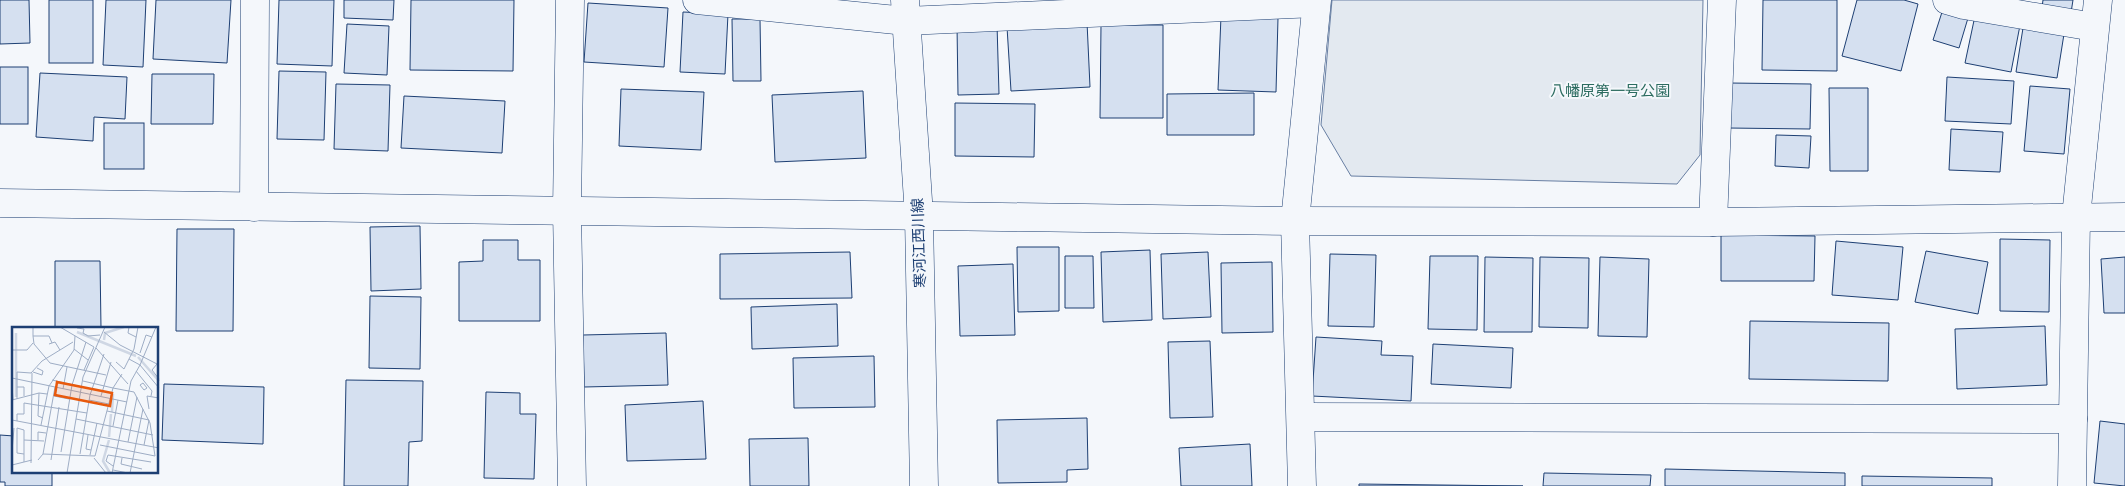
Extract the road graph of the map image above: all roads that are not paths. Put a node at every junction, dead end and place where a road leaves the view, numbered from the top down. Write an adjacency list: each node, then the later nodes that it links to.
1 (255, 0): 11 (street)
2 (570, 0): 12 (street)
3 (697, 0): 8 (street)
4 (1722, 0): 17 (street)
5 (1947, 0): 9 (street)
6 (2098, 0): 9 (street)
7 (1316, 1): 8 (street); 16 (street)
8 (905, 11): 13 (street, 寒河江西川線)
9 (2094, 27): 14 (street)
10 (0, 204): 11 (street)
11 (254, 207): 12 (street)
12 (566, 210): 13 (street); 20 (street)
13 (919, 216): 16 (street); 21 (street, 寒河江西川線)
14 (2076, 216): 15 (street); 17 (street); 19 (street)
15 (2125, 217)
16 (1295, 221): 17 (street); 18 (street)
17 (1713, 222)
18 (1301, 417): 19 (street); 22 (street)
19 (2073, 419): 23 (street)
20 (572, 486)
21 (924, 486)
22 (1302, 486)
23 (2072, 486)

